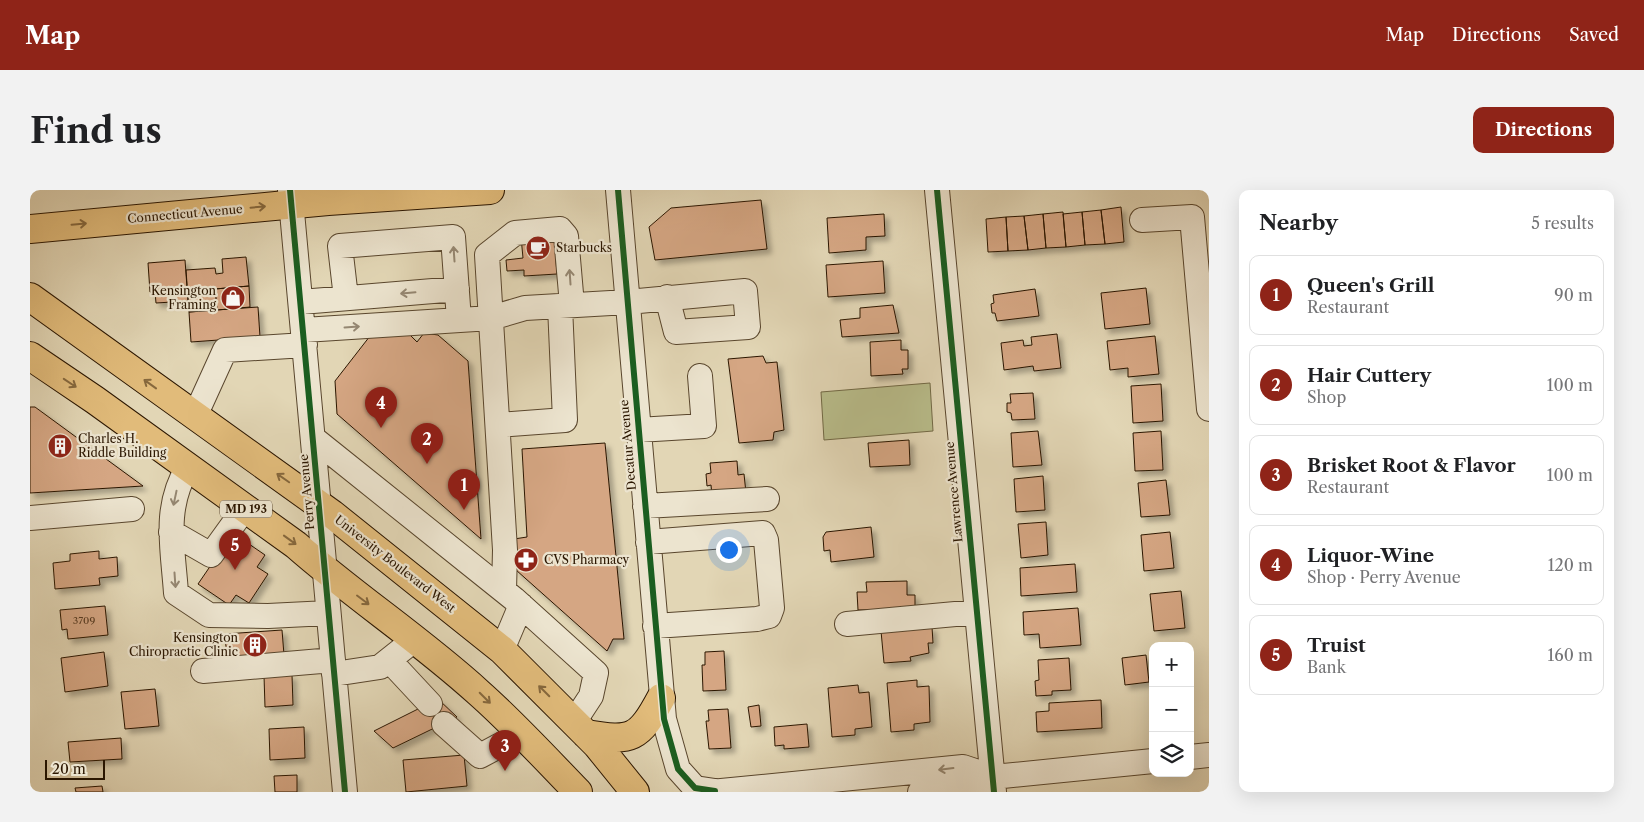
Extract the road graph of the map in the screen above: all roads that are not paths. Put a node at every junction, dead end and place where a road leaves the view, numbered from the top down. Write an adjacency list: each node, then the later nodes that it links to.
1 (490, 190): 4 (main road, Connecticut Avenue)
2 (618, 190): 12 (street, Decatur Avenue)
3 (936, 190): 35 (street, Lawrence Avenue)
4 (291, 197): 6 (main road, Connecticut Avenue, one-way to 4); 11 (street, Perry Avenue)
5 (1142, 220): 19 (street)
6 (30, 229)
7 (457, 289): 10 (street, one-way to 10); 10 (street, one-way to 10); 15 (street)
8 (30, 297): 20 (main road, University Boulevard West, one-way to 8)
9 (666, 297): 12 (street)
10 (346, 298): 11 (street)
11 (301, 302): 16 (street, Perry Avenue)
12 (628, 302): 13 (street); 22 (street, Decatur Avenue)
13 (566, 306): 14 (street); 14 (street, one-way to 14); 21 (street)
14 (491, 318): 15 (street); 21 (street)
15 (459, 320): 16 (street, one-way to 15)
16 (304, 338): 20 (street); 23 (street, Perry Avenue)
17 (34, 363): 24 (main road, MD 193, one-way to 24)
18 (700, 376): 22 (street)
19 (1209, 409)
20 (195, 416): 26 (main road, University Boulevard West, one-way to 20)
21 (498, 425): 34 (street)
22 (638, 430): 27 (street, Decatur Avenue)
23 (313, 438): 26 (street, Perry Avenue); 34 (street)
24 (188, 467): 29 (main road, MD 193); 31 (street, one-way to 31)
25 (767, 499): 27 (street)
26 (319, 505): 33 (street, Perry Avenue); 40 (main road, University Boulevard West)
27 (645, 506): 32 (street, Decatur Avenue)
28 (132, 508): 30 (street)
29 (245, 508): 31 (street); 33 (main road, MD 193, one-way to 33)
30 (30, 518)
31 (172, 532): 36 (street, one-way to 36)
32 (648, 542): 38 (street, Decatur Avenue); 38 (street)
33 (324, 571): 36 (street, Perry Avenue); 39 (main road, MD 193, one-way to 39)
34 (513, 598): 40 (street); 47 (street)
35 (977, 612): 37 (street); 52 (street, Lawrence Avenue)
36 (328, 613): 42 (street, Perry Avenue)
37 (847, 624)
38 (655, 626): 44 (street, Decatur Avenue)
39 (414, 640): 41 (street); 48 (main road, MD 193, one-way to 48)
40 (502, 650): 47 (main road, University Boulevard West, one-way to 40)
41 (389, 660): 42 (street); 45 (street)
42 (333, 667): 43 (street); 53 (street, Perry Avenue)
43 (203, 671)
44 (661, 698): 47 (main road); 56 (street, Decatur Avenue)
45 (430, 704)
46 (444, 724): 48 (street)
47 (580, 728): 55 (main road, University Boulevard West)
48 (521, 734): 54 (main road, MD 193)
49 (1209, 755): 50 (street)
50 (1194, 757)
51 (1149, 762): 52 (street)
52 (993, 785): 56 (street, Decatur Avenue, one-way to 56); 57 (street)
53 (345, 792)
54 (578, 792)
55 (635, 792)
56 (713, 792)
57 (920, 792)

